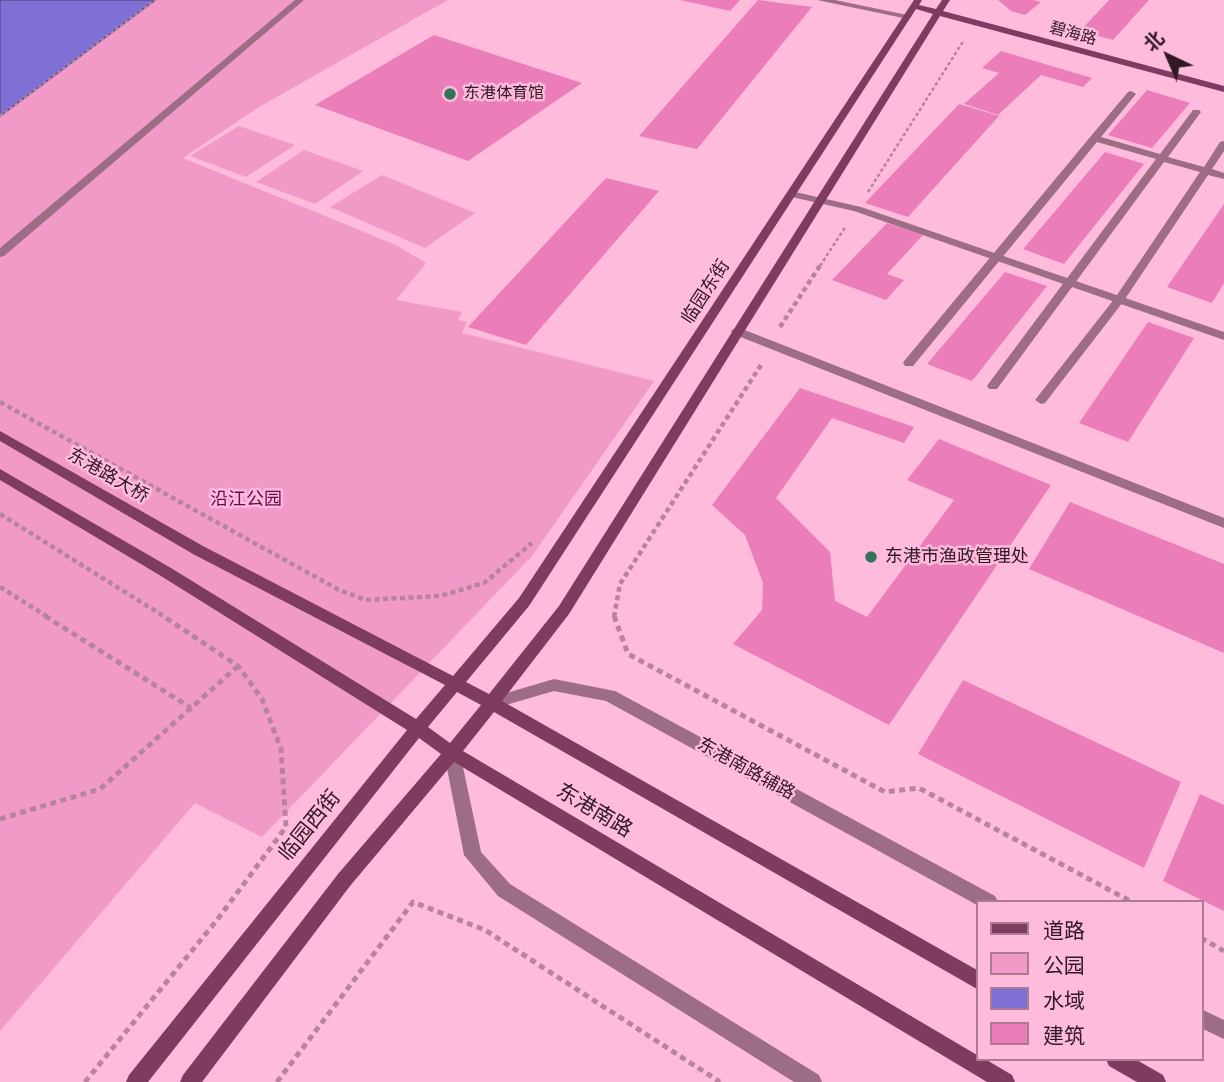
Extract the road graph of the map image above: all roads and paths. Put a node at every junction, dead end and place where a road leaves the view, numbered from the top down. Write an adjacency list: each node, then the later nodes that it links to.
1 (155, 0): 11 (path)
2 (300, 0): 20 (street)
3 (821, 0): 5 (street)
4 (946, 0): 6 (street)
5 (913, 7): 6 (street, 碧海路); 17 (street, 临园东街)
6 (938, 13): 8 (street, 碧海路); 18 (street)
7 (969, 43): 19 (path)
8 (1224, 89)
9 (1130, 94): 12 (street)
10 (1196, 113): 14 (street)
11 (0, 116)
12 (1094, 138): 14 (street); 21 (street)
13 (1224, 144): 15 (street)
14 (1162, 158): 15 (street); 22 (street)
15 (1207, 171): 16 (street); 23 (street)
16 (1224, 176)
17 (791, 194): 18 (street); 38 (street, 临园东街)
18 (820, 200): 19 (street); 25 (street)
19 (857, 209): 21 (street); 24 (path)
20 (0, 254)
21 (997, 257): 22 (street); 27 (street)
22 (1068, 282): 23 (street); 29 (street)
23 (1119, 299): 26 (street); 30 (street)
24 (779, 330)
25 (737, 331): 35 (street); 41 (street)
26 (1224, 336)
27 (909, 363)
28 (761, 365): 47 (path)
29 (993, 386)
30 (1041, 400)
31 (0, 402): 36 (path)
32 (0, 435): 40 (street, 东港路大桥)
33 (0, 474): 43 (street, 东港南路)
34 (0, 514): 39 (path)
35 (1224, 523)
36 (537, 539)
37 (0, 587): 42 (path)
38 (524, 603): 40 (street, 临园西街)
39 (238, 666): 42 (path); 54 (path)
40 (455, 687): 41 (street); 43 (street, 临园西街)
41 (492, 703): 44 (street); 46 (street, 东港南路辅路); 50 (street)
42 (191, 708): 45 (path)
43 (418, 728): 44 (street, 东港南路); 55 (street, 临园西街)
44 (453, 753): 56 (street); 59 (street); 60 (street, 东港南路)
45 (0, 820)
46 (985, 900)
47 (1128, 900)
48 (1203, 940): 49 (path)
49 (1224, 951)
50 (976, 979)
51 (1203, 1019): 52 (street)
52 (1224, 1030)
53 (1119, 1061): 61 (street)
54 (85, 1082)
55 (136, 1082)
56 (190, 1082)
57 (277, 1082): 58 (path)
58 (720, 1082)
59 (812, 1082)
60 (1005, 1082)
61 (1156, 1082)

